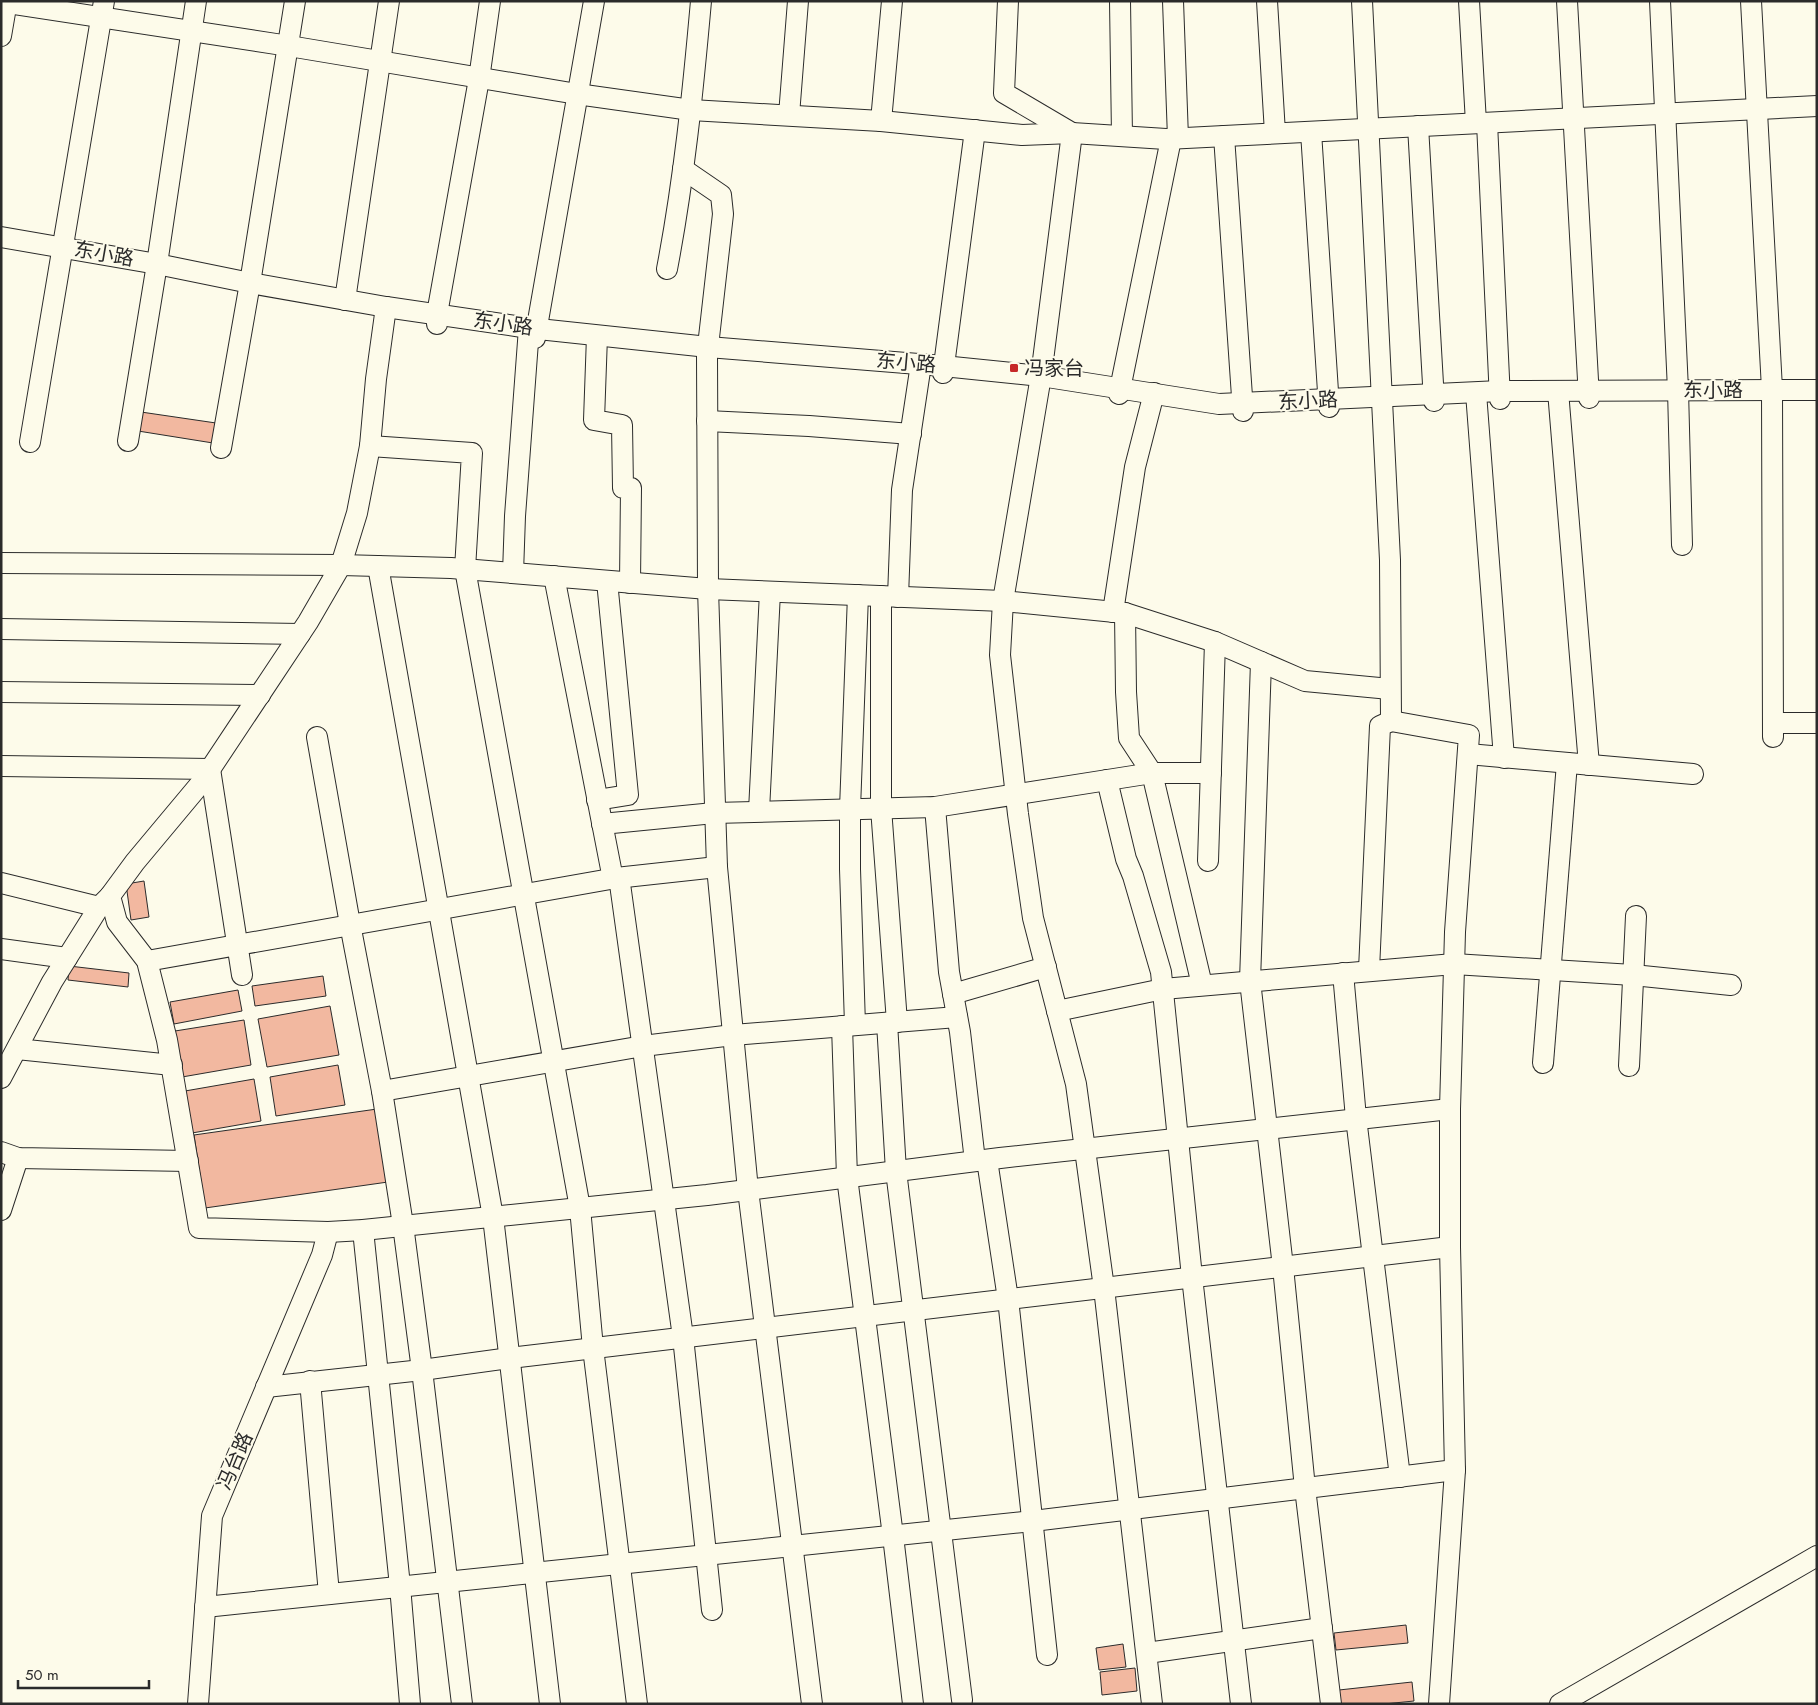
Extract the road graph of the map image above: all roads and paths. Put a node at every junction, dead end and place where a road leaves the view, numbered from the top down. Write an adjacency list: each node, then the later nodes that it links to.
1 (196, 1): 20 (street)
2 (295, 1): 22 (street)
3 (389, 1): 23 (street)
4 (490, 1): 24 (street)
5 (594, 1): 25 (street)
6 (701, 1): 28 (street)
7 (798, 1): 30 (street)
8 (892, 1): 32 (street)
9 (1008, 1): 38 (street)
10 (1120, 1): 40 (street)
11 (1173, 1): 42 (street)
12 (1267, 1): 39 (street)
13 (1362, 1): 35 (street)
14 (1469, 1): 33 (street)
15 (1567, 1): 31 (street)
16 (1660, 1): 29 (street)
17 (1751, 1): 27 (street)
18 (5, 2): 19 (street); 21 (street)
19 (103, 9): 20 (street); 46 (street)
20 (192, 31): 22 (street); 48 (street)
21 (1, 36)
22 (289, 46): 23 (street); 49 (street)
23 (379, 62): 24 (street); 50 (street)
24 (479, 79): 25 (street); 52 (street)
25 (577, 94): 28 (street); 53 (street)
26 (1817, 106): 27 (street)
27 (1757, 108): 29 (street); 62 (street)
28 (691, 110): 30 (street); 43 (street)
29 (1665, 113): 31 (street); 61 (street)
30 (788, 115): 32 (street)
31 (1573, 118): 33 (street); 63 (street)
32 (881, 122): 36 (street)
33 (1482, 123): 34 (street); 64 (street)
34 (1418, 126): 35 (street); 68 (street)
35 (1368, 129): 37 (street); 70 (street)
36 (975, 130): 38 (street); 57 (street)
37 (1311, 132): 39 (street); 71 (street)
38 (1072, 133): 40 (street); 58 (street)
39 (1275, 133): 41 (street)
40 (1122, 136): 42 (street)
41 (1224, 136): 42 (street); 72 (street)
42 (1175, 138): 60 (street)
43 (683, 169): 47 (street); 55 (street)
44 (1, 237): 46 (street, 东小路)
45 (1, 247): 46 (street, 东小路)
46 (62, 253): 48 (street, 东小路); 76 (street)
47 (667, 268)
48 (157, 269): 49 (street, 东小路); 75 (street)
49 (250, 288): 50 (street, 东小路); 51 (street, 东小路); 78 (street)
50 (345, 300): 51 (street, 东小路)
51 (385, 312): 52 (street, 东小路); 77 (street)
52 (437, 319): 53 (street, 东小路)
53 (532, 333): 54 (street, 东小路); 84 (street)
54 (597, 340): 55 (street, 东小路); 87 (street)
55 (708, 351): 56 (street, 东小路); 73 (street)
56 (921, 368): 57 (street, 东小路); 74 (street)
57 (943, 369): 58 (street, 东小路)
58 (1040, 379): 60 (street, 东小路); 92 (street)
59 (1817, 390): 62 (street, 东小路)
60 (1120, 391): 66 (street, 东小路)
61 (1678, 393): 62 (street, 东小路); 63 (street, 东小路); 79 (street)
62 (1772, 393): 69 (street, 东小路); 102 (street)
63 (1589, 394): 65 (street, 东小路)
64 (1500, 395): 65 (street, 东小路); 67 (street, 东小路)
65 (1558, 395): 107 (street)
66 (1153, 396): 72 (street, 东小路); 93 (street)
67 (1476, 396): 68 (street, 东小路); 105 (street)
68 (1434, 398): 70 (street, 东小路)
69 (1817, 398)
70 (1383, 400): 71 (street, 东小路); 98 (street)
71 (1329, 403): 72 (street, 东小路)
72 (1242, 407)
73 (707, 422): 74 (street); 88 (street)
74 (911, 434): 91 (street)
75 (128, 441)
76 (30, 442)
77 (370, 446): 81 (street); 83 (street)
78 (221, 448)
79 (1682, 545)
80 (1, 563): 81 (street)
81 (341, 565): 82 (street); 95 (street)
82 (378, 566): 83 (street); 128 (street)
83 (465, 569): 84 (street); 126 (street)
84 (513, 573): 85 (street)
85 (554, 576): 86 (street); 115 (street)
86 (607, 581): 87 (street); 115 (street)
87 (630, 582): 88 (street)
88 (708, 589): 89 (street); 120 (street)
89 (770, 592): 90 (street); 119 (street)
90 (858, 595): 91 (street); 118 (street)
91 (890, 597): 92 (street); 117 (street)
92 (1003, 602): 93 (street); 114 (street)
93 (1119, 613): 96 (street); 110 (street)
94 (1, 629): 95 (street)
95 (300, 634): 100 (street)
96 (1215, 642): 97 (street); 111 (street)
97 (1261, 662): 98 (street); 142 (street)
98 (1390, 689): 101 (street)
99 (1, 692): 100 (street)
100 (260, 695): 109 (street)
101 (1391, 722): 104 (street); 137 (street)
102 (1817, 723)
103 (317, 737): 130 (street)
104 (1468, 754): 105 (street); 135 (street)
105 (1504, 758): 106 (street)
106 (1567, 763): 107 (street); 138 (street)
107 (1589, 765): 112 (street)
108 (1, 766): 109 (street)
109 (210, 769): 127 (street); 131 (street)
110 (1152, 773): 111 (street); 113 (street); 143 (street)
111 (1211, 773): 122 (street)
112 (1693, 774)
113 (1107, 780): 114 (street); 145 (street)
114 (1016, 795): 116 (street); 136 (street)
115 (597, 800): 121 (street)
116 (935, 806): 117 (street); 146 (street)
117 (881, 808): 118 (street); 149 (street)
118 (850, 809): 119 (street); 150 (street)
119 (759, 812): 120 (street)
120 (714, 813): 121 (street); 123 (street)
121 (602, 824): 124 (street)
122 (1208, 861)
123 (717, 867): 124 (street); 151 (street)
124 (616, 878): 126 (street); 152 (street)
125 (1, 883): 127 (street)
126 (523, 894): 128 (street); 154 (street)
127 (104, 901): 133 (street); 134 (street)
128 (438, 908): 130 (street); 158 (street)
129 (1636, 916): 141 (street)
130 (350, 924): 131 (street); 160 (street)
131 (237, 945): 134 (street); 140 (street)
132 (1, 949): 133 (street)
133 (67, 958): 153 (street)
134 (147, 961): 156 (street)
135 (1454, 964): 137 (street); 138 (street); 161 (street)
136 (1046, 967): 146 (street); 147 (street)
137 (1369, 970): 139 (street)
138 (1550, 970): 141 (street); 155 (street)
139 (1343, 973): 142 (street); 162 (street)
140 (242, 975)
141 (1633, 976): 144 (street); 157 (street)
142 (1250, 981): 143 (street); 163 (street)
143 (1202, 985): 145 (street)
144 (1731, 985)
145 (1163, 988): 147 (street); 164 (street)
146 (953, 994): 148 (street)
147 (1057, 1011): 165 (street)
148 (958, 1017): 149 (street); 167 (street)
149 (892, 1022): 150 (street); 169 (street)
150 (848, 1026): 151 (street); 170 (street)
151 (733, 1036): 152 (street); 171 (street)
152 (643, 1046): 154 (street); 172 (street)
153 (17, 1049): 156 (street); 159 (street)
154 (553, 1061): 158 (street); 173 (street)
155 (1542, 1063)
156 (172, 1065): 168 (street)
157 (1629, 1066)
158 (468, 1076): 160 (street); 175 (street)
159 (1, 1078)
160 (382, 1091): 176 (street)
161 (1450, 1108): 162 (street); 179 (street)
162 (1356, 1118): 163 (street); 180 (street)
163 (1267, 1129): 164 (street); 181 (street)
164 (1178, 1138): 165 (street); 182 (street)
165 (1084, 1149): 167 (street); 183 (street)
166 (10, 1155): 168 (street); 174 (street)
167 (981, 1160): 169 (street); 184 (street)
168 (188, 1161): 178 (street)
169 (896, 1171): 170 (street); 185 (street)
170 (847, 1177): 171 (street); 186 (street)
171 (748, 1190): 172 (street); 187 (street)
172 (664, 1199): 173 (street); 188 (street)
173 (580, 1208): 175 (street); 189 (street)
174 (1, 1210)
175 (493, 1217): 176 (street); 190 (street)
176 (403, 1225): 177 (street); 191 (street)
177 (363, 1230): 178 (street); 192 (street)
178 (328, 1232): 194 (street, 冯台路)
179 (1450, 1247): 180 (street); 195 (street)
180 (1374, 1256): 181 (street); 196 (street)
181 (1283, 1267): 182 (street); 197 (street)
182 (1192, 1278): 183 (street); 198 (street)
183 (1104, 1288): 184 (street); 199 (street)
184 (1008, 1299): 185 (street); 200 (street)
185 (913, 1310): 186 (street); 201 (street)
186 (864, 1316): 187 (street); 202 (street)
187 (765, 1328): 188 (street); 203 (street)
188 (683, 1338): 189 (street); 204 (street)
189 (593, 1348): 190 (street); 206 (street)
190 (510, 1358): 191 (street); 207 (street)
191 (422, 1370): 192 (street); 208 (street)
192 (378, 1374): 193 (street); 209 (street)
193 (310, 1382): 194 (street); 210 (street)
194 (266, 1387): 211 (street, 冯台路)
195 (1455, 1470): 196 (street); 228 (street)
196 (1400, 1477): 197 (street)
197 (1305, 1488): 198 (street); 213 (street)
198 (1218, 1498): 199 (street); 214 (street)
199 (1129, 1509): 200 (street); 215 (street)
200 (1033, 1521): 201 (street); 216 (street)
201 (941, 1531): 202 (street); 217 (street)
202 (893, 1536): 203 (street); 224 (street)
203 (794, 1546): 204 (street); 223 (street)
204 (706, 1555): 206 (street); 212 (street)
205 (1817, 1556): 229 (street)
206 (620, 1564): 207 (street); 222 (street)
207 (535, 1572): 208 (street); 221 (street)
208 (446, 1582): 209 (street); 220 (street)
209 (400, 1586): 210 (street); 219 (street)
210 (329, 1594): 211 (street)
211 (205, 1607): 218 (street, 冯台路)
212 (712, 1610)
213 (1322, 1628): 214 (street); 227 (street)
214 (1234, 1640): 215 (street); 226 (street)
215 (1146, 1653): 225 (street)
216 (1047, 1655)
217 (962, 1700)
218 (198, 1704)
219 (410, 1704)
220 (462, 1704)
221 (550, 1704)
222 (637, 1704)
223 (812, 1704)
224 (913, 1704)
225 (1152, 1704)
226 (1241, 1704)
227 (1331, 1704)
228 (1440, 1704)
229 (1560, 1704)

